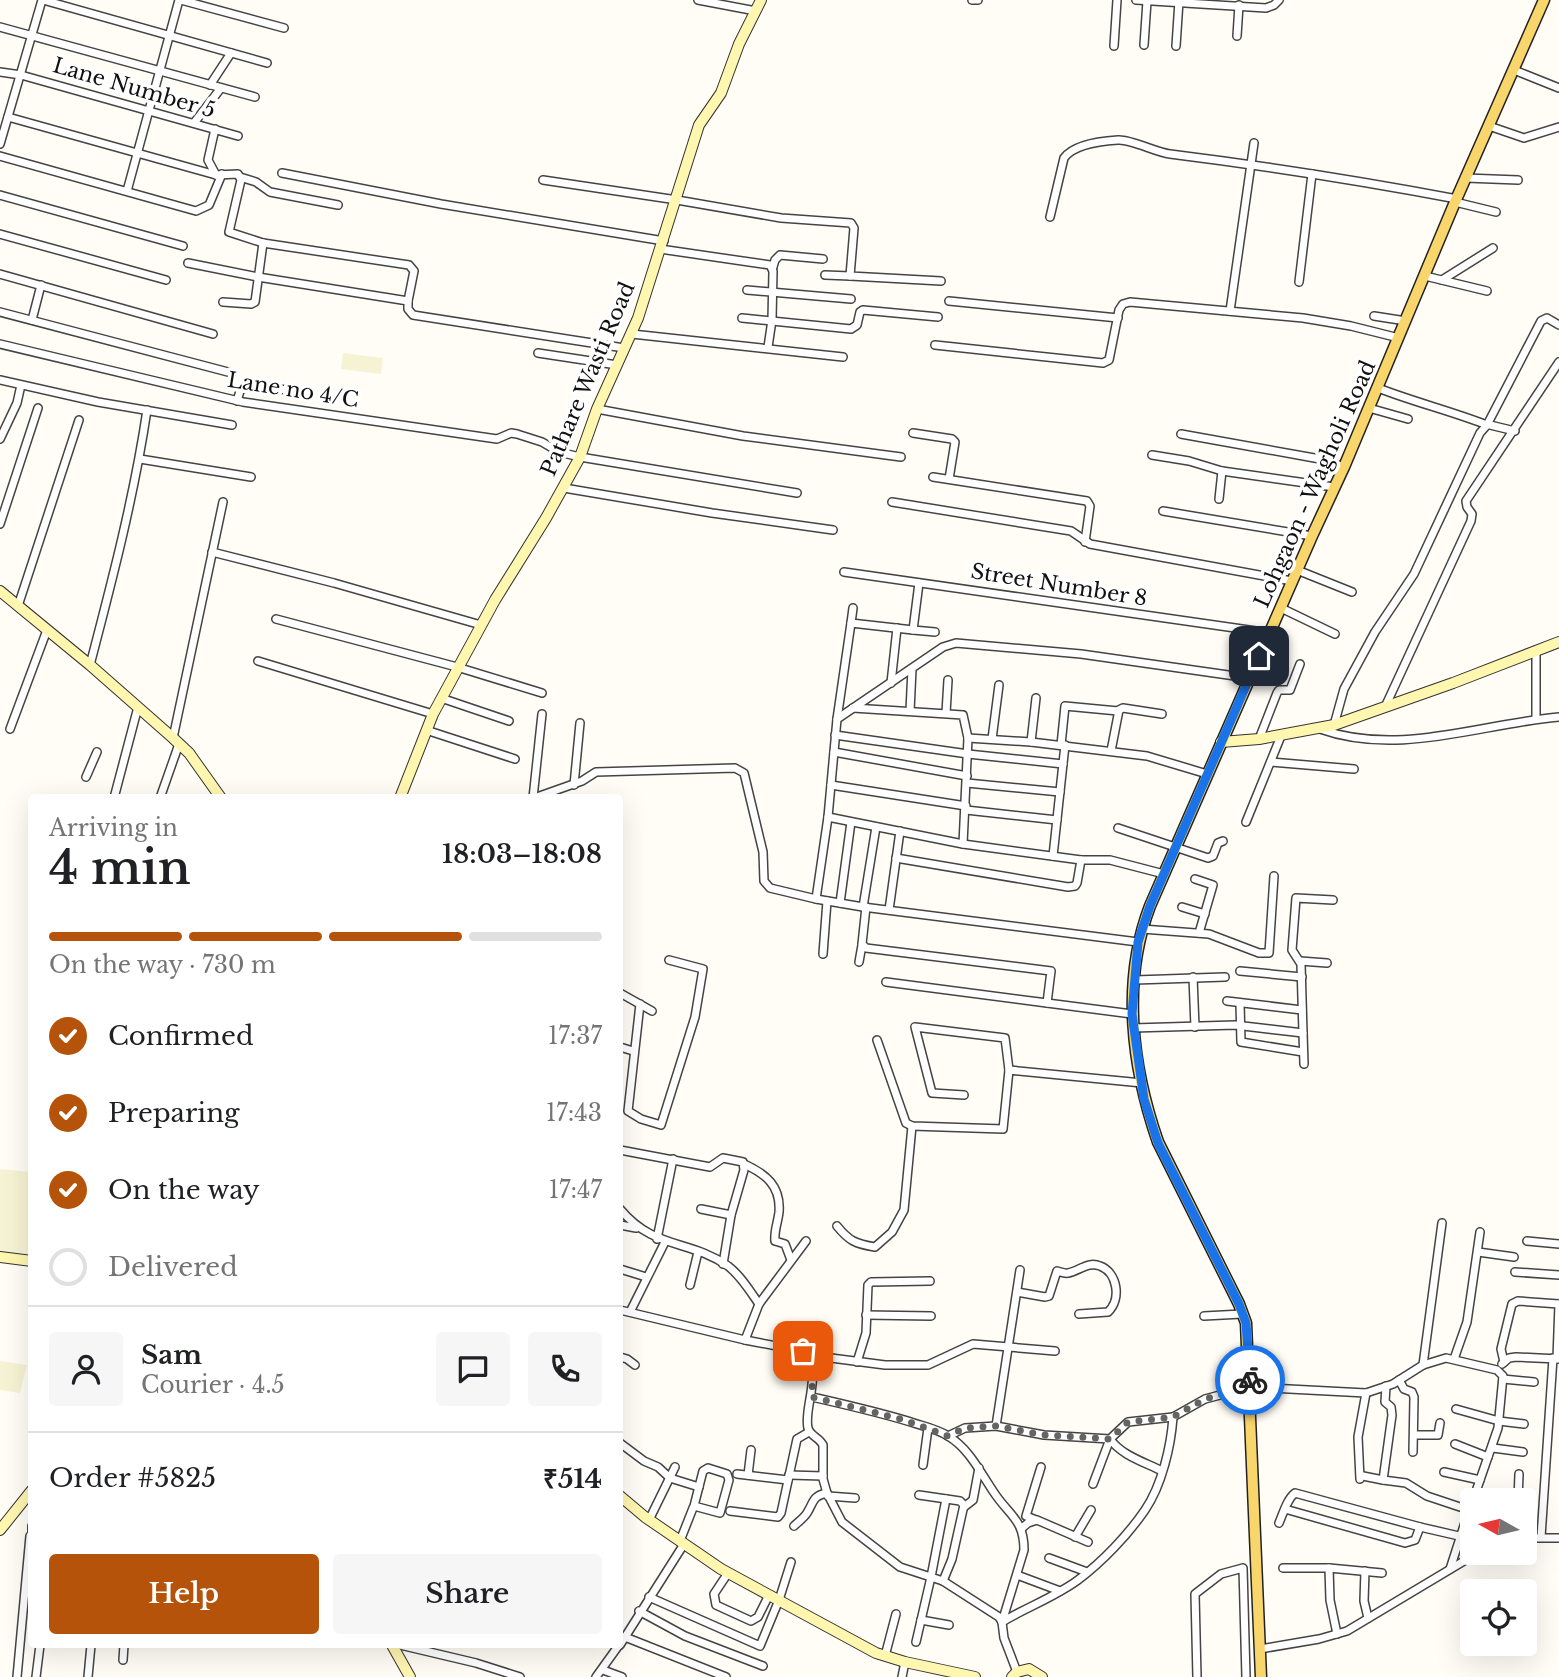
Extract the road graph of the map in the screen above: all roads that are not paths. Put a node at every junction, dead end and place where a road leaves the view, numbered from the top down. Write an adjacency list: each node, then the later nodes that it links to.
1 (43, 0): 17 (street); 18 (street)
2 (180, 0): 16 (street); 18 (street)
3 (698, 0): 14 (street)
4 (761, 0): 14 (street, Pathare Wasti Road)
5 (972, 0): 6 (street)
6 (978, 0)
7 (1117, 0): 21 (street)
8 (1136, 0): 11 (street)
9 (1279, 0): 13 (street)
10 (1544, 0): 25 (main road, Lohgaon - Wagholi Road)
11 (1147, 1): 12 (street); 20 (street)
12 (1179, 1): 13 (street); 22 (street)
13 (1239, 5): 19 (street)
14 (756, 11): 55 (street, Pathare Wasti Road)
15 (0, 27): 17 (street)
16 (284, 28)
17 (32, 36): 26 (street); 28 (street)
18 (169, 36): 23 (street); 26 (street)
19 (1237, 36)
20 (1144, 45)
21 (1114, 46)
22 (1176, 46)
23 (231, 53): 24 (street); 29 (street)
24 (267, 63)
25 (1514, 70): 31 (street); 36 (main road, Lohgaon - Wagholi Road)
26 (160, 71): 29 (street); 33 (street)
27 (0, 72): 28 (street, Lane Number 5)
28 (21, 75): 33 (street, Lane Number 5); 34 (street)
29 (210, 85): 30 (street)
30 (221, 88): 32 (street); 35 (street)
31 (1559, 88)
32 (255, 97)
33 (150, 110): 35 (street, Lane Number 5); 43 (street)
34 (8, 117): 37 (street); 43 (street)
35 (194, 123): 39 (street, Lane Number 5)
36 (1489, 126): 38 (street); 50 (main road, Lohgaon - Wagholi Road)
37 (2, 127): 42 (street)
38 (1559, 127)
39 (215, 129): 40 (street, Lane Number 5); 48 (street)
40 (238, 136)
41 (1254, 143): 45 (street)
42 (0, 144)
43 (138, 154): 48 (street); 53 (street)
44 (0, 156): 53 (street)
45 (1251, 164): 47 (street); 59 (street); 85 (street)
46 (282, 173): 62 (street)
47 (1312, 174): 56 (street); 76 (street)
48 (219, 175): 49 (street); 53 (street)
49 (240, 177): 57 (street); 61 (street)
50 (1466, 178): 52 (street); 56 (main road, Lohgaon - Wagholi Road)
51 (543, 180): 55 (street)
52 (1518, 180)
53 (127, 191)
54 (0, 195): 63 (street)
55 (677, 200): 62 (street, Pathare Wasti Road); 70 (street)
56 (1456, 201): 58 (street); 71 (main road, Lohgaon - Wagholi Road)
57 (338, 205)
58 (1496, 212)
59 (1050, 217)
60 (0, 233): 73 (street)
61 (263, 243): 72 (street); 84 (street)
62 (662, 245): 67 (street); 96 (street, Pathare Wasti Road)
63 (183, 246)
64 (1493, 248): 74 (street)
65 (823, 259): 67 (street)
66 (188, 262): 72 (street)
67 (773, 267): 79 (street)
68 (0, 274): 77 (street)
69 (825, 275): 70 (street)
70 (850, 276): 75 (street)
71 (1425, 276): 74 (street); 93 (main road, Lohgaon - Wagholi Road)
72 (258, 277): 83 (street); 84 (street)
73 (166, 280)
74 (1442, 280): 80 (street)
75 (940, 281)
76 (1299, 282)
77 (41, 285): 91 (street); 95 (street)
78 (747, 290): 79 (street)
79 (772, 291): 81 (street); 92 (street)
80 (1487, 291)
81 (851, 299)
82 (949, 301): 90 (street)
83 (223, 302)
84 (408, 302): 101 (street)
85 (1230, 311): 90 (street); 97 (street)
86 (0, 312): 91 (street)
87 (1374, 316): 93 (street)
88 (938, 317): 92 (street)
89 (742, 318): 92 (street)
90 (1118, 318): 99 (street)
91 (32, 320): 106 (street)
92 (772, 320): 100 (street)
93 (1407, 321): 97 (main road, Lohgaon - Wagholi Road)
94 (1559, 325): 121 (street)
95 (213, 334)
96 (632, 334): 100 (street); 101 (street, Pathare Wasti Road)
97 (1400, 338): 109 (main road, Lohgaon - Wagholi Road)
98 (0, 344): 111 (street, Lane no 4/C)
99 (935, 345)
100 (768, 347): 103 (street)
101 (624, 348): 105 (street, Pathare Wasti Road)
102 (538, 354): 105 (street)
103 (844, 357)
104 (1559, 362): 122 (street)
105 (617, 365): 115 (street, Pathare Wasti Road)
106 (228, 372)
107 (0, 380): 108 (street)
108 (21, 385): 114 (street); 117 (street)
109 (1378, 388): 113 (main road, Lohgaon - Wagholi Road); 121 (street)
110 (310, 391): 111 (street)
111 (237, 401): 127 (street, Lane no 4/C)
112 (37, 408): 142 (street)
113 (1369, 408): 118 (street); 130 (main road, Lohgaon - Wagholi Road)
114 (147, 410): 120 (street); 129 (street)
115 (597, 410): 127 (street, Pathare Wasti Road); 128 (street)
116 (0, 414): 117 (street)
117 (10, 417): 125 (street)
118 (1408, 419)
119 (79, 420): 152 (street)
120 (232, 425)
121 (1487, 425): 122 (street); 192 (street)
122 (1515, 431): 179 (street)
123 (913, 433): 134 (street)
124 (1181, 434): 130 (street)
125 (0, 439)
126 (1152, 454): 131 (street)
127 (580, 457): 136 (street, Pathare Wasti Road); 137 (street, Lane no 4/C)
128 (901, 457)
129 (140, 458): 132 (street); 168 (street)
130 (1344, 467): 135 (main road, Lohgaon - Wagholi Road)
131 (1222, 471): 135 (street); 138 (street)
132 (251, 477)
133 (933, 477): 134 (street)
134 (949, 479): 145 (street)
135 (1334, 487): 144 (main road, Lohgaon - Wagholi Road)
136 (564, 488): 143 (street); 157 (street, Pathare Wasti Road)
137 (797, 493)
138 (1219, 499)
139 (223, 502): 146 (street)
140 (892, 502): 145 (street)
141 (1163, 511): 144 (street)
142 (0, 524)
143 (833, 530)
144 (1312, 536): 148 (main road, Lohgaon - Wagholi Road)
145 (1085, 542): 148 (street)
146 (212, 552): 157 (street); 201 (street)
147 (844, 572): 149 (street, Street Number 8)
148 (1295, 576): 151 (street); 154 (main road, Lohgaon - Wagholi Road)
149 (919, 583): 160 (street); 162 (street, Street Number 8)
150 (0, 591): 152 (street)
151 (1352, 592)
152 (18, 606): 159 (street)
153 (853, 608): 156 (street)
154 (1281, 608): 162 (main road, Lohgaon - Wagholi Road); 163 (street)
155 (276, 619): 169 (street)
156 (851, 623): 158 (street); 188 (street)
157 (481, 625): 169 (street, Pathare Wasti Road)
158 (897, 628): 160 (street); 173 (street)
159 (47, 629): 168 (street); 193 (street)
160 (914, 630): 161 (street)
161 (935, 632)
162 (1270, 634): 171 (main road, Lohgaon - Wagholi Road)
163 (1335, 635)
164 (1559, 642): 165 (street)
165 (1536, 650): 179 (street); 189 (street)
166 (258, 662): 185 (street)
167 (1300, 664): 199 (street)
168 (90, 665): 178 (street)
169 (457, 667): 175 (street); 176 (street, Pathare Wasti Road)
170 (912, 669): 171 (street); 173 (street); 181 (street)
171 (1249, 678): 203 (main road, Lohgaon - Wagholi Road)
172 (948, 680): 183 (street)
173 (891, 683): 180 (street)
174 (999, 685): 200 (street)
175 (542, 693)
176 (441, 698): 185 (street, Pathare Wasti Road); 190 (street)
177 (1036, 698): 202 (street)
178 (138, 707): 201 (street); 219 (street)
179 (1385, 707): 192 (street)
180 (853, 708): 181 (street); 188 (street)
181 (910, 711): 183 (street)
182 (1118, 711): 184 (street); 204 (street); 205 (street)
183 (946, 713): 198 (street)
184 (1162, 713)
185 (433, 714): 195 (street, Pathare Wasti Road)
186 (542, 714): 223 (street)
187 (1559, 717): 189 (street)
188 (837, 719): 196 (street)
189 (1536, 719): 194 (street)
190 (509, 721)
191 (580, 723): 216 (street)
192 (1334, 725): 194 (street)
193 (10, 729)
194 (1320, 729): 197 (street)
195 (426, 730): 209 (street); 222 (street, Pathare Wasti Road)
196 (835, 735): 207 (street); 208 (street)
197 (1282, 736): 199 (street); 210 (street)
198 (968, 738): 200 (street); 208 (street)
199 (1259, 739): 203 (street)
200 (992, 740): 202 (street)
201 (176, 741): 220 (street); 221 (street)
202 (1031, 742): 204 (street)
203 (1221, 742): 213 (main road, Lohgaon - Wagholi Road)
204 (1063, 745): 205 (street); 211 (street)
205 (1111, 751): 213 (street)
206 (97, 752): 214 (street)
207 (834, 752): 215 (street); 217 (street)
208 (968, 754): 211 (street); 215 (street)
209 (515, 759)
210 (1271, 762): 212 (street); 229 (street)
211 (1063, 764): 218 (street)
212 (1354, 769)
213 (1207, 774): 235 (main road, Lohgaon - Wagholi Road)
214 (86, 776)
215 (967, 780): 218 (street); 225 (street)
216 (574, 785): 224 (street); 242 (street)
217 (831, 785): 225 (street); 226 (street)
218 (1060, 792): 227 (street)
219 (115, 794)
220 (161, 794)
221 (218, 794)
222 (402, 794)
223 (534, 794)
224 (546, 794)
225 (966, 808): 227 (street); 234 (street)
226 (828, 817): 228 (street); 242 (street)
227 (1057, 820): 236 (street)
228 (851, 822): 230 (street); 245 (street)
229 (1246, 822)
230 (876, 827): 232 (street); 246 (street)
231 (1118, 828): 235 (street)
232 (900, 831): 234 (street); 237 (street)
233 (1223, 841): 235 (street)
234 (963, 844): 236 (street)
235 (1176, 847): 239 (main road, Lohgaon - Wagholi Road)
236 (1053, 856): 238 (street)
237 (896, 858): 238 (street); 248 (street)
238 (1081, 860): 239 (street)
239 (1164, 874): 250 (main road, Lohgaon - Wagholi Road)
240 (1274, 876): 251 (street)
241 (1195, 878): 249 (street)
242 (816, 900): 244 (street)
243 (1333, 900): 256 (street)
244 (827, 901): 245 (street); 254 (street)
245 (840, 903): 246 (street)
246 (865, 907): 248 (street); 253 (street)
247 (1182, 907): 249 (street)
248 (888, 910): 252 (street)
249 (1205, 914): 251 (street)
250 (1141, 929): 251 (street); 252 (main road, Lohgaon - Wagholi Road)
251 (1199, 933)
252 (1138, 942): 263 (main road, Lohgaon - Wagholi Road)
253 (862, 944): 257 (street); 267 (street)
254 (824, 954)
255 (669, 960): 279 (street)
256 (1300, 961): 258 (street); 261 (street)
257 (859, 962)
258 (1327, 963)
259 (1240, 971): 261 (street)
260 (1225, 977): 262 (street)
261 (1301, 977): 270 (street)
262 (1193, 978): 263 (street); 274 (street)
263 (1135, 980): 272 (main road, Lohgaon - Wagholi Road)
264 (886, 982): 267 (street)
265 (623, 995): 269 (street)
266 (1227, 1001): 268 (street)
267 (1047, 1003): 272 (street)
268 (1240, 1003): 270 (street); 273 (street)
269 (640, 1004): 271 (street); 279 (street)
270 (1302, 1010): 276 (street)
271 (652, 1011)
272 (1132, 1014): 275 (main road, Lohgaon - Wagholi Road)
273 (1239, 1026): 274 (street); 276 (street); 280 (street)
274 (1195, 1027): 275 (street)
275 (1133, 1028): 283 (main road, Lohgaon - Wagholi Road)
276 (1303, 1033): 280 (street)
277 (877, 1041): 285 (street)
278 (623, 1048): 279 (street)
279 (633, 1051)
280 (1303, 1052): 281 (street)
281 (1304, 1064)
282 (1009, 1070): 283 (street); 284 (street); 285 (street)
283 (1142, 1083): 321 (main road, Lohgaon - Wagholi Road)
284 (964, 1095)
285 (912, 1126): 294 (street)
286 (623, 1151): 287 (street)
287 (673, 1159): 288 (street); 297 (street)
288 (744, 1164): 291 (street); 306 (street)
289 (701, 1209): 291 (street)
290 (623, 1212): 295 (street)
291 (731, 1214): 307 (street)
292 (1442, 1223): 335 (street)
293 (623, 1225): 295 (street)
294 (837, 1226)
295 (639, 1228): 297 (street)
296 (1480, 1232): 302 (street)
297 (661, 1240): 301 (street); 312 (street)
298 (806, 1241): 306 (street)
299 (1527, 1241): 300 (street)
300 (1559, 1244)
301 (698, 1252): 307 (street); 314 (street)
302 (1478, 1252): 304 (street); 330 (street)
303 (0, 1257): 305 (street)
304 (1514, 1257)
305 (28, 1260)
306 (791, 1260): 316 (street)
307 (723, 1264): 316 (street)
308 (623, 1270): 312 (street)
309 (1020, 1270): 315 (street)
310 (1515, 1272): 311 (street)
311 (1559, 1275)
312 (646, 1277): 319 (street)
313 (930, 1282): 322 (street)
314 (690, 1285)
315 (1017, 1292): 320 (street); 326 (street)
316 (759, 1304): 325 (street)
317 (1559, 1304): 331 (street); 333 (street)
318 (623, 1311): 319 (street)
319 (629, 1312): 325 (street)
320 (1079, 1314)
321 (1242, 1314): 324 (street); 341 (main road, Lohgaon - Wagholi Road)
322 (866, 1315): 323 (street); 332 (street)
323 (931, 1316)
324 (1205, 1316)
325 (745, 1340): 328 (street)
326 (1010, 1348): 327 (street); 332 (street); 349 (street)
327 (1055, 1351)
328 (808, 1355): 332 (street); 343 (street)
329 (623, 1358): 334 (street)
330 (1454, 1359): 335 (street); 336 (street)
331 (1556, 1359): 333 (street); 402 (street)
332 (857, 1362)
333 (1504, 1362): 336 (street)
334 (635, 1365)
335 (1423, 1365): 338 (street)
336 (1497, 1370): 337 (street)
337 (1503, 1379): 339 (street); 346 (street)
338 (1399, 1380): 340 (street); 352 (street)
339 (1534, 1382)
340 (1386, 1386): 342 (street); 374 (street)
341 (1250, 1387): 342 (street); 345 (street); 440 (main road, Lohgaon - Wagholi Road)
342 (1366, 1393): 374 (street)
343 (812, 1397): 350 (street); 351 (street)
344 (1457, 1409): 346 (street)
345 (1173, 1417): 354 (street); 366 (street)
346 (1499, 1421): 348 (street); 357 (street)
347 (1440, 1423): 352 (street)
348 (1524, 1424)
349 (996, 1426): 353 (street); 354 (street)
350 (928, 1427): 353 (street); 362 (street)
351 (809, 1432): 371 (street); 372 (street)
352 (1414, 1435): 359 (street)
353 (948, 1436): 365 (street)
354 (1110, 1439): 366 (street); 376 (street)
355 (1455, 1444): 361 (street)
356 (623, 1445): 373 (street)
357 (1493, 1448): 360 (street); 361 (street)
358 (751, 1450): 370 (street)
359 (1413, 1452)
360 (1523, 1452)
361 (1488, 1457): 375 (street)
362 (923, 1465)
363 (1041, 1466): 393 (street)
364 (675, 1467): 373 (street)
365 (979, 1468): 388 (street); 398 (street)
366 (1162, 1471): 414 (street)
367 (1444, 1472): 375 (street)
368 (737, 1474): 370 (street)
369 (1519, 1474): 379 (street)
370 (748, 1475): 372 (street)
371 (823, 1476): 372 (street); 380 (street)
372 (789, 1477): 391 (street)
373 (670, 1478): 377 (street); 392 (street)
374 (1383, 1480): 386 (street)
375 (1480, 1480): 378 (street)
376 (1093, 1484)
377 (699, 1487): 387 (street); 387 (street)
378 (1477, 1488)
379 (1518, 1488)
380 (828, 1495): 384 (street); 396 (street); 418 (street)
381 (919, 1495): 385 (street)
382 (28, 1497): 394 (street)
383 (623, 1498): 392 (street)
384 (855, 1498)
385 (946, 1499): 388 (street); 418 (street)
386 (1460, 1502)
387 (694, 1506): 404 (street)
388 (964, 1507): 419 (street)
389 (1285, 1509): 395 (street); 397 (street); 397 (street)
390 (1091, 1510): 400 (street)
391 (730, 1511)
392 (649, 1520): 404 (street)
393 (1037, 1520): 398 (street); 400 (street)
394 (2, 1524)
395 (1279, 1524)
396 (794, 1526)
397 (1420, 1527): 399 (street)
398 (1022, 1528): 417 (street)
399 (1459, 1536): 412 (street)
400 (1075, 1537): 405 (street)
401 (1537, 1537): 402 (street)
402 (1541, 1537): 403 (street)
403 (1559, 1538)
404 (682, 1542): 415 (street); 422 (street)
405 (1088, 1542)
406 (1049, 1558): 414 (street)
407 (790, 1562): 423 (street)
408 (1460, 1564): 412 (street)
409 (28, 1566): 447 (street)
410 (1283, 1568): 411 (street)
411 (1329, 1568): 413 (street); 430 (street)
412 (1450, 1570): 426 (street)
413 (1365, 1571): 416 (street); 426 (street)
414 (1087, 1572): 420 (street)
415 (728, 1573): 421 (street); 421 (street)
416 (1382, 1573)
417 (1017, 1575): 420 (street); 428 (street)
418 (931, 1577): 419 (street); 427 (street)
419 (943, 1581): 428 (street)
420 (1060, 1591): 428 (street)
421 (769, 1595): 423 (street)
422 (649, 1597): 423 (street); 424 (street)
423 (779, 1600): 441 (street)
424 (639, 1611): 431 (street); 444 (street)
425 (896, 1614): 441 (street)
426 (1368, 1618): 430 (street)
427 (921, 1620): 429 (street); 433 (street)
428 (1002, 1622): 446 (street)
429 (949, 1625)
430 (1337, 1634): 440 (street)
431 (625, 1637): 432 (street); 454 (street)
432 (623, 1640)
433 (916, 1642)
434 (40, 1648): 448 (street)
435 (91, 1648): 449 (street)
436 (124, 1648): 442 (street)
437 (394, 1648): 450 (street)
438 (411, 1648): 451 (street)
439 (618, 1648): 445 (street)
440 (1260, 1649): 460 (main road, Lohgaon - Wagholi Road)
441 (885, 1656): 443 (street)
442 (123, 1660)
443 (905, 1662): 455 (street); 456 (street)
444 (763, 1666)
445 (603, 1670): 452 (street); 453 (street)
446 (1014, 1674): 457 (street)
447 (17, 1677)
448 (36, 1677)
449 (88, 1677)
450 (410, 1677)
451 (520, 1677)
452 (596, 1677)
453 (622, 1677)
454 (726, 1677)
455 (902, 1677)
456 (975, 1677)
457 (1042, 1677)
458 (1197, 1677): 459 (street)
459 (1246, 1677)
460 (1261, 1677)

